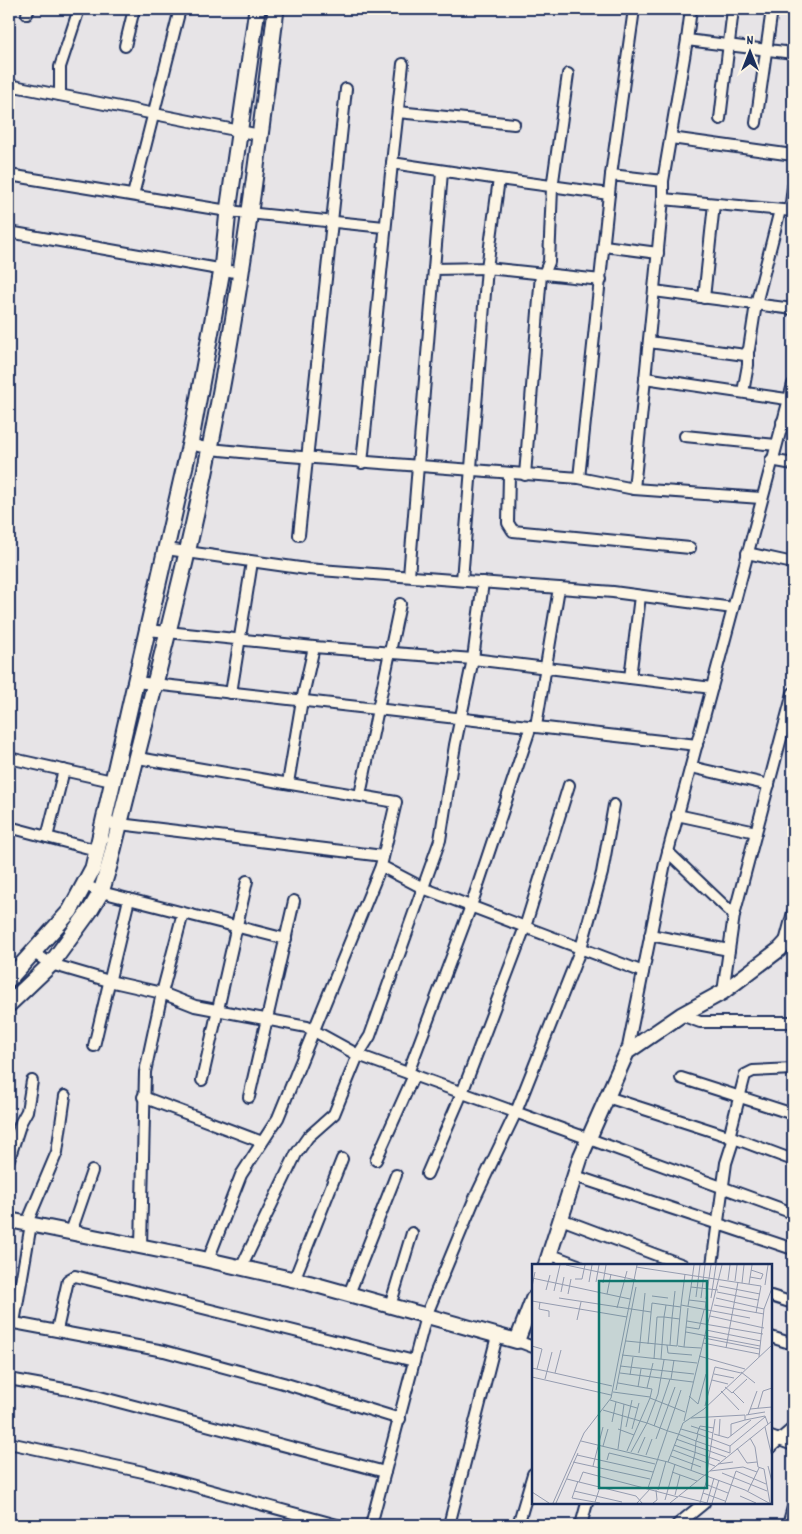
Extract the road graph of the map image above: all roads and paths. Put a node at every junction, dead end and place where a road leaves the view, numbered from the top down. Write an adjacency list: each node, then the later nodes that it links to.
1 (79, 9): 19 (street)
2 (134, 9): 12 (street)
3 (180, 9): 21 (street)
4 (257, 9): 25 (main road)
5 (276, 9): 26 (main road)
6 (634, 9): 32 (street)
7 (691, 9): 10 (street)
8 (733, 9): 11 (street)
9 (772, 9): 13 (street)
10 (687, 40): 11 (street); 27 (street)
11 (728, 45): 13 (street); 22 (street)
12 (126, 46)
13 (766, 50): 14 (street); 23 (street)
14 (793, 53)
15 (403, 64): 20 (street)
16 (568, 74): 35 (street)
17 (9, 85): 19 (street)
18 (346, 89): 44 (street)
19 (60, 95): 21 (street)
20 (398, 112): 24 (street); 29 (street)
21 (152, 114): 25 (street); 38 (street)
22 (720, 119)
23 (756, 123)
24 (514, 124)
25 (240, 131): 26 (street); 41 (main road)
26 (260, 135): 43 (main road)
27 (671, 138): 28 (street); 34 (street)
28 (793, 155)
29 (392, 163): 30 (street); 45 (street)
30 (442, 172): 33 (street); 49 (street)
31 (9, 175): 38 (street)
32 (611, 175): 34 (street); 37 (street)
33 (499, 179): 35 (street); 50 (street)
34 (663, 181): 39 (street)
35 (552, 188): 37 (street); 53 (street)
36 (793, 188): 42 (street)
37 (609, 194): 47 (street)
38 (133, 196): 41 (street)
39 (663, 199): 40 (street); 48 (street)
40 (714, 204): 42 (street); 56 (street)
41 (228, 211): 43 (street); 51 (main road)
42 (788, 211): 57 (street)
43 (251, 213): 44 (street); 52 (main road)
44 (332, 220): 45 (street); 73 (street)
45 (384, 227): 75 (street)
46 (9, 232): 51 (street)
47 (604, 246): 48 (street); 54 (street)
48 (658, 253): 55 (street)
49 (434, 268): 50 (street); 77 (street)
50 (488, 268): 53 (street); 78 (street)
51 (222, 270): 52 (street); 62 (main road)
52 (241, 273): 63 (main road)
53 (542, 274): 54 (street); 80 (street)
54 (601, 280): 81 (street)
55 (654, 292): 56 (street); 59 (street)
56 (704, 298): 57 (street)
57 (756, 304): 58 (street); 60 (street)
58 (793, 309)
59 (648, 342): 60 (street); 61 (street)
60 (748, 352): 65 (street)
61 (645, 378): 65 (street); 82 (street)
62 (202, 381): 63 (main road); 70 (main road)
63 (223, 384): 72 (main road)
64 (793, 384): 66 (street)
65 (742, 392): 66 (street)
66 (791, 399): 67 (street)
67 (782, 422): 68 (street); 71 (street)
68 (793, 424)
69 (685, 436): 71 (street)
70 (190, 444): 72 (street); 86 (main road)
71 (776, 445): 74 (street)
72 (210, 449): 73 (street); 87 (main road)
73 (308, 458): 75 (street); 84 (street)
74 (772, 460): 76 (street); 83 (street)
75 (362, 463): 77 (street)
76 (793, 464)
77 (418, 467): 78 (street); 91 (street)
78 (470, 471): 79 (street); 92 (street)
79 (510, 474): 80 (street); 85 (street)
80 (525, 475): 81 (street)
81 (579, 478): 82 (street)
82 (634, 489): 83 (street)
83 (761, 498): 88 (street)
84 (299, 535)
85 (690, 548)
86 (166, 549): 87 (street); 98 (main road)
87 (185, 553): 89 (street); 99 (main road)
88 (747, 553): 90 (street); 97 (street)
89 (252, 562): 91 (street); 100 (street)
90 (793, 563)
91 (409, 576): 92 (street)
92 (462, 580): 93 (street)
93 (483, 582): 94 (street); 103 (street)
94 (559, 588): 95 (street); 104 (street)
95 (640, 596): 97 (street); 105 (street)
96 (400, 604): 102 (street)
97 (733, 608): 108 (street)
98 (148, 630): 99 (street); 106 (main road)
99 (168, 634): 100 (street); 107 (main road)
100 (240, 638): 101 (street); 109 (street)
101 (314, 647): 102 (street); 111 (street)
102 (388, 653): 103 (street); 112 (street)
103 (473, 659): 104 (street); 113 (street)
104 (546, 668): 105 (street); 114 (street)
105 (630, 678): 108 (street)
106 (136, 682): 107 (street); 115 (main road)
107 (156, 685): 109 (street); 116 (main road)
108 (712, 688): 117 (street)
109 (230, 693): 111 (street)
110 (793, 693): 125 (street)
111 (302, 700): 112 (street); 123 (street)
112 (377, 708): 113 (street); 126 (street)
113 (461, 717): 114 (street); 139 (street)
114 (534, 726): 117 (street); 143 (street)
115 (123, 737): 116 (main road); 122 (main road)
116 (142, 741): 119 (main road)
117 (697, 745): 120 (street)
118 (9, 758): 121 (street)
119 (138, 758): 123 (street); 130 (main road)
120 (690, 767): 125 (street); 128 (street)
121 (64, 770): 122 (street); 133 (street)
122 (112, 781): 129 (main road)
123 (288, 783): 126 (street)
124 (569, 785): 148 (street)
125 (769, 785): 132 (street)
126 (360, 795): 136 (street)
127 (614, 804): 152 (street)
128 (677, 815): 132 (street); 135 (street)
129 (104, 822): 130 (street); 134 (main road)
130 (120, 825): 136 (street); 140 (main road)
131 (9, 827): 133 (street)
132 (756, 832): 146 (street)
133 (47, 837): 134 (street)
134 (96, 850): 138 (main road)
135 (668, 852): 146 (street); 149 (street)
136 (382, 861): 139 (street); 166 (street)
137 (247, 881): 147 (street)
138 (85, 885): 140 (street); 154 (main road)
139 (423, 888): 143 (street); 169 (street)
140 (101, 892): 141 (street); 155 (main road)
141 (129, 899): 144 (street); 158 (street)
142 (294, 901): 150 (street)
143 (471, 906): 148 (street); 171 (street)
144 (183, 912): 147 (street); 160 (street)
145 (793, 912): 151 (street)
146 (734, 915): 153 (street)
147 (235, 926): 150 (street); 162 (street)
148 (525, 927): 152 (street); 175 (street)
149 (650, 935): 153 (street); 156 (street)
150 (286, 939): 164 (street)
151 (789, 939): 159 (street)
152 (581, 948): 156 (street); 181 (street)
153 (729, 950): 159 (street)
154 (34, 953): 155 (street); 157 (main road)
155 (51, 964): 158 (street); 161 (main road)
156 (643, 972): 168 (street)
157 (9, 979)
158 (109, 982): 160 (street); 167 (street)
159 (723, 992): 163 (street)
160 (162, 993): 162 (street); 177 (street)
161 (9, 1004)
162 (217, 1010): 164 (street); 173 (street)
163 (681, 1015): 165 (street); 168 (street)
164 (269, 1020): 166 (street); 178 (street)
165 (793, 1022)
166 (313, 1030): 169 (street); 185 (street)
167 (94, 1046)
168 (627, 1052): 179 (street)
169 (358, 1055): 171 (street); 209 (street)
170 (793, 1069): 180 (street)
171 (411, 1074): 175 (street); 188 (street)
172 (681, 1078): 180 (street)
173 (202, 1080)
174 (32, 1081): 186 (street)
175 (462, 1093): 181 (street); 191 (street)
176 (65, 1096): 198 (street)
177 (143, 1097): 185 (street); 202 (street)
178 (249, 1097)
179 (607, 1097): 183 (street); 184 (street)
180 (738, 1098): 182 (street); 184 (street)
181 (516, 1112): 183 (street); 216 (street)
182 (793, 1114)
183 (589, 1138): 193 (street); 194 (street)
184 (731, 1138): 189 (street); 194 (street)
185 (262, 1142): 204 (street)
186 (9, 1159)
187 (342, 1159): 210 (street)
188 (376, 1160)
189 (793, 1160)
190 (92, 1171): 200 (street)
191 (427, 1174)
192 (396, 1175): 211 (street)
193 (575, 1176): 196 (street); 199 (street)
194 (723, 1187): 195 (street); 199 (street)
195 (793, 1212)
196 (561, 1219): 205 (street); 207 (street)
197 (9, 1220): 198 (street)
198 (29, 1224): 200 (street); 217 (street)
199 (718, 1224): 203 (street); 208 (street)
200 (71, 1232): 202 (street)
201 (412, 1233): 215 (street)
202 (141, 1246): 204 (street)
203 (793, 1249)
204 (208, 1260): 209 (street)
205 (547, 1260): 206 (street)
206 (572, 1264)
207 (680, 1264)
208 (712, 1264)
209 (241, 1268): 210 (street)
210 (294, 1280): 211 (street)
211 (349, 1294): 215 (street)
212 (772, 1296): 214 (street)
213 (532, 1302): 221 (street)
214 (793, 1303)
215 (390, 1306): 216 (street)
216 (426, 1316): 219 (street); 224 (street)
217 (12, 1322): 218 (street)
218 (57, 1330): 224 (street); 226 (street)
219 (497, 1336): 221 (street); 238 (street)
220 (772, 1337): 222 (street)
221 (517, 1341): 223 (street)
222 (793, 1344)
223 (532, 1347)
224 (414, 1361): 226 (street)
225 (9, 1379): 231 (street)
226 (400, 1419): 231 (street)
227 (793, 1428): 228 (street)
228 (775, 1438): 230 (street)
229 (9, 1443): 236 (street)
230 (793, 1445)
231 (385, 1472): 237 (street)
232 (532, 1477): 239 (street)
233 (587, 1504): 240 (street)
234 (703, 1504): 241 (street)
235 (793, 1509): 242 (street)
236 (337, 1525)
237 (371, 1525)
238 (449, 1525)
239 (518, 1525)
240 (581, 1525)
241 (677, 1525)
242 (788, 1525)

